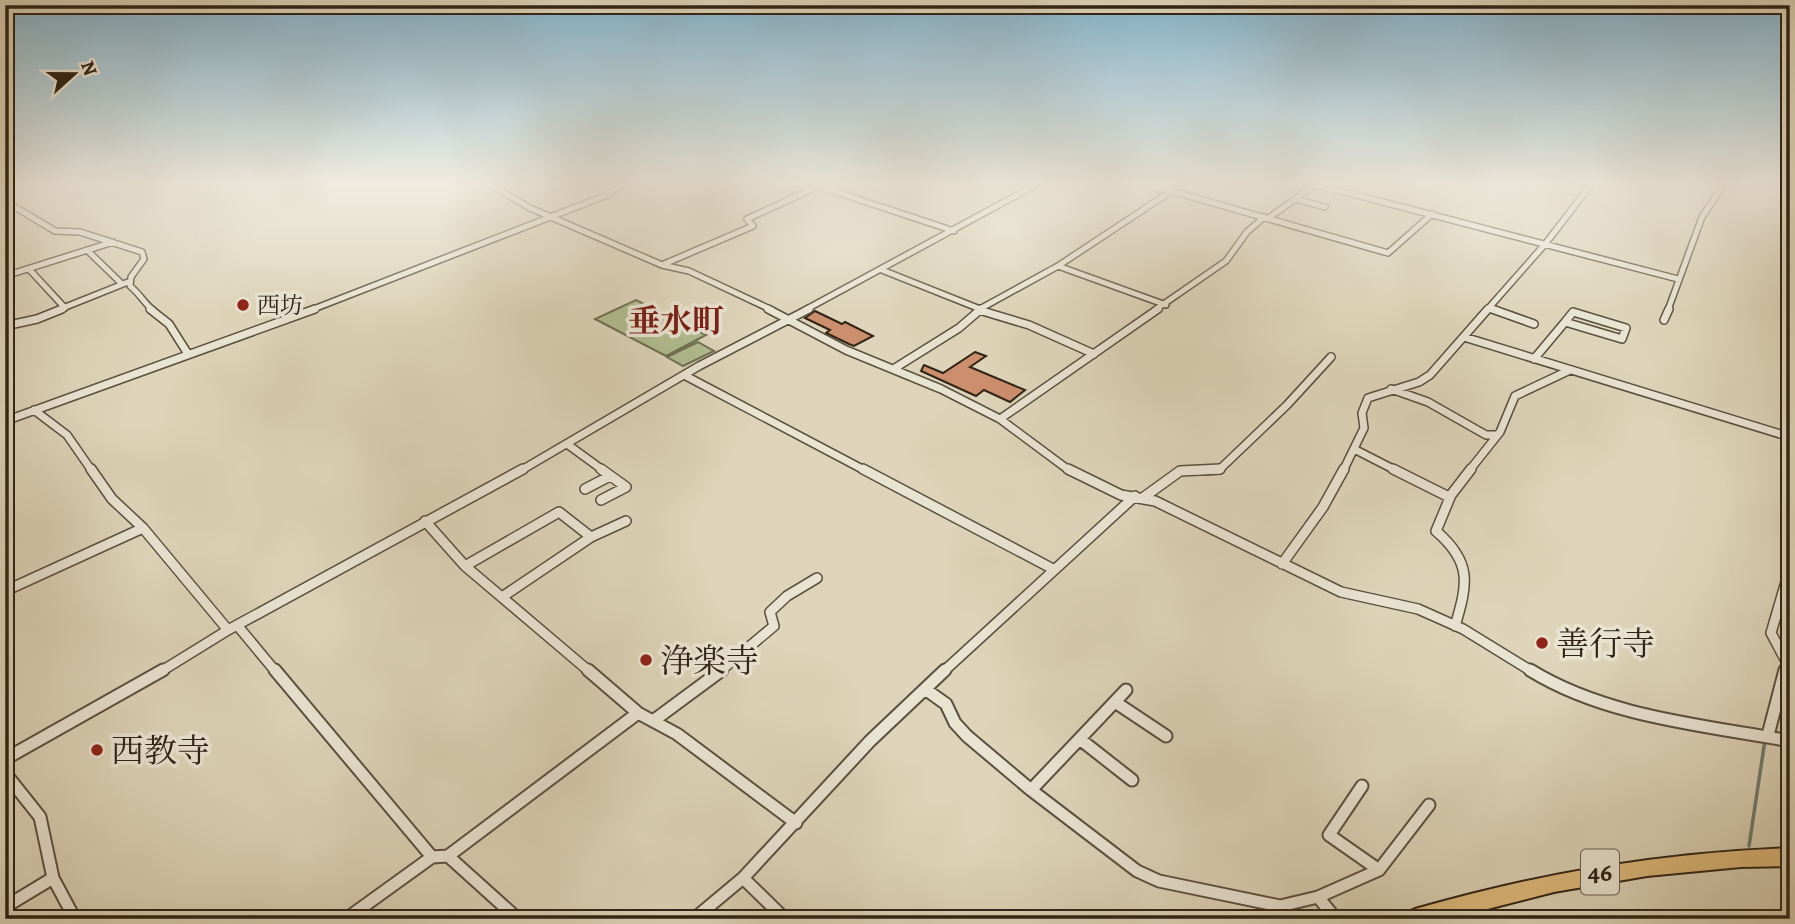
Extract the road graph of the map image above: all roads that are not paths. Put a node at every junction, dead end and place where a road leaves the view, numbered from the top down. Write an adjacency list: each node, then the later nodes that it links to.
1 (49, 225): 15 (street)
2 (528, 225): 37 (street)
3 (572, 225): 18 (street)
4 (752, 225): 18 (street)
5 (939, 225): 14 (street)
6 (963, 225): 14 (street)
7 (1120, 225): 19 (street)
8 (1256, 225): 25 (street)
9 (1294, 225): 10 (street)
10 (1419, 225)
11 (1476, 225): 16 (street)
12 (1560, 225): 16 (street)
13 (1699, 225): 23 (street)
14 (954, 230): 21 (street)
15 (114, 241): 17 (street); 24 (street)
16 (1546, 243): 23 (street); 27 (street)
17 (87, 250): 20 (street); 24 (street)
18 (662, 265): 29 (street)
19 (1058, 266): 25 (street); 28 (street)
20 (29, 269): 22 (street); 26 (street)
21 (882, 270): 28 (street); 29 (street)
22 (5, 276)
23 (1678, 279): 30 (street)
24 (125, 283): 26 (street); 37 (street)
25 (1166, 305): 38 (street)
26 (65, 307): 34 (street)
27 (1490, 308): 33 (street); 36 (street)
28 (979, 309): 38 (street); 41 (street)
29 (790, 319): 41 (street); 43 (street)
30 (1664, 320)
31 (1633, 321): 35 (street)
32 (1564, 322): 35 (street); 35 (street); 40 (street)
33 (1534, 324)
34 (5, 326)
35 (1626, 328)
36 (1464, 337): 40 (street); 44 (street)
37 (188, 354): 45 (street)
38 (1094, 354): 46 (street)
39 (1331, 357): 55 (street)
40 (1534, 359): 42 (street)
41 (895, 368): 46 (street)
42 (1570, 370): 48 (street); 49 (street)
43 (684, 374): 50 (street); 64 (street)
44 (1391, 389): 48 (street); 51 (street)
45 (34, 411): 47 (street); 59 (street)
46 (1000, 419): 55 (street)
47 (5, 421)
48 (1496, 435): 54 (street)
49 (1790, 437)
50 (567, 444): 52 (street); 57 (street)
51 (1354, 449): 54 (street); 61 (street)
52 (610, 476): 53 (street); 56 (street)
53 (586, 489)
54 (1449, 496): 68 (street)
55 (1140, 497): 61 (street); 64 (street)
56 (601, 500)
57 (425, 521): 62 (street); 69 (street)
58 (626, 521): 60 (street)
59 (143, 528): 66 (street); 69 (street)
60 (591, 537): 62 (street); 67 (street)
61 (1282, 564): 68 (street)
62 (466, 566): 67 (street)
63 (1790, 568): 75 (street)
64 (1053, 569): 70 (street)
65 (817, 578): 74 (street)
66 (5, 591)
67 (502, 597): 73 (street)
68 (1455, 626): 75 (street)
69 (233, 627): 79 (street); 87 (street)
70 (925, 689): 83 (street); 85 (street)
71 (1126, 690): 72 (street)
72 (1115, 702): 76 (street); 77 (street)
73 (638, 713): 74 (street); 86 (street)
74 (653, 721): 85 (street)
75 (1768, 735): 78 (street)
76 (1166, 736)
77 (1081, 740): 81 (street); 83 (street)
78 (1790, 741)
79 (5, 759)
80 (5, 773): 90 (street)
81 (1132, 780)
82 (1362, 786): 89 (street)
83 (1031, 790): 92 (street)
84 (1429, 806): 89 (street)
85 (796, 823): 91 (street)
86 (448, 856): 87 (street); 96 (street)
87 (432, 857): 95 (street)
88 (1790, 858): 100 (main road, 46)
89 (1380, 870): 92 (street)
90 (53, 878): 93 (street); 94 (street)
91 (743, 878): 97 (street); 98 (street)
92 (1318, 897): 99 (street)
93 (5, 907)
94 (75, 919)
95 (346, 919)
96 (518, 919)
97 (694, 919)
98 (785, 919)
99 (1336, 919)
100 (1415, 919)

